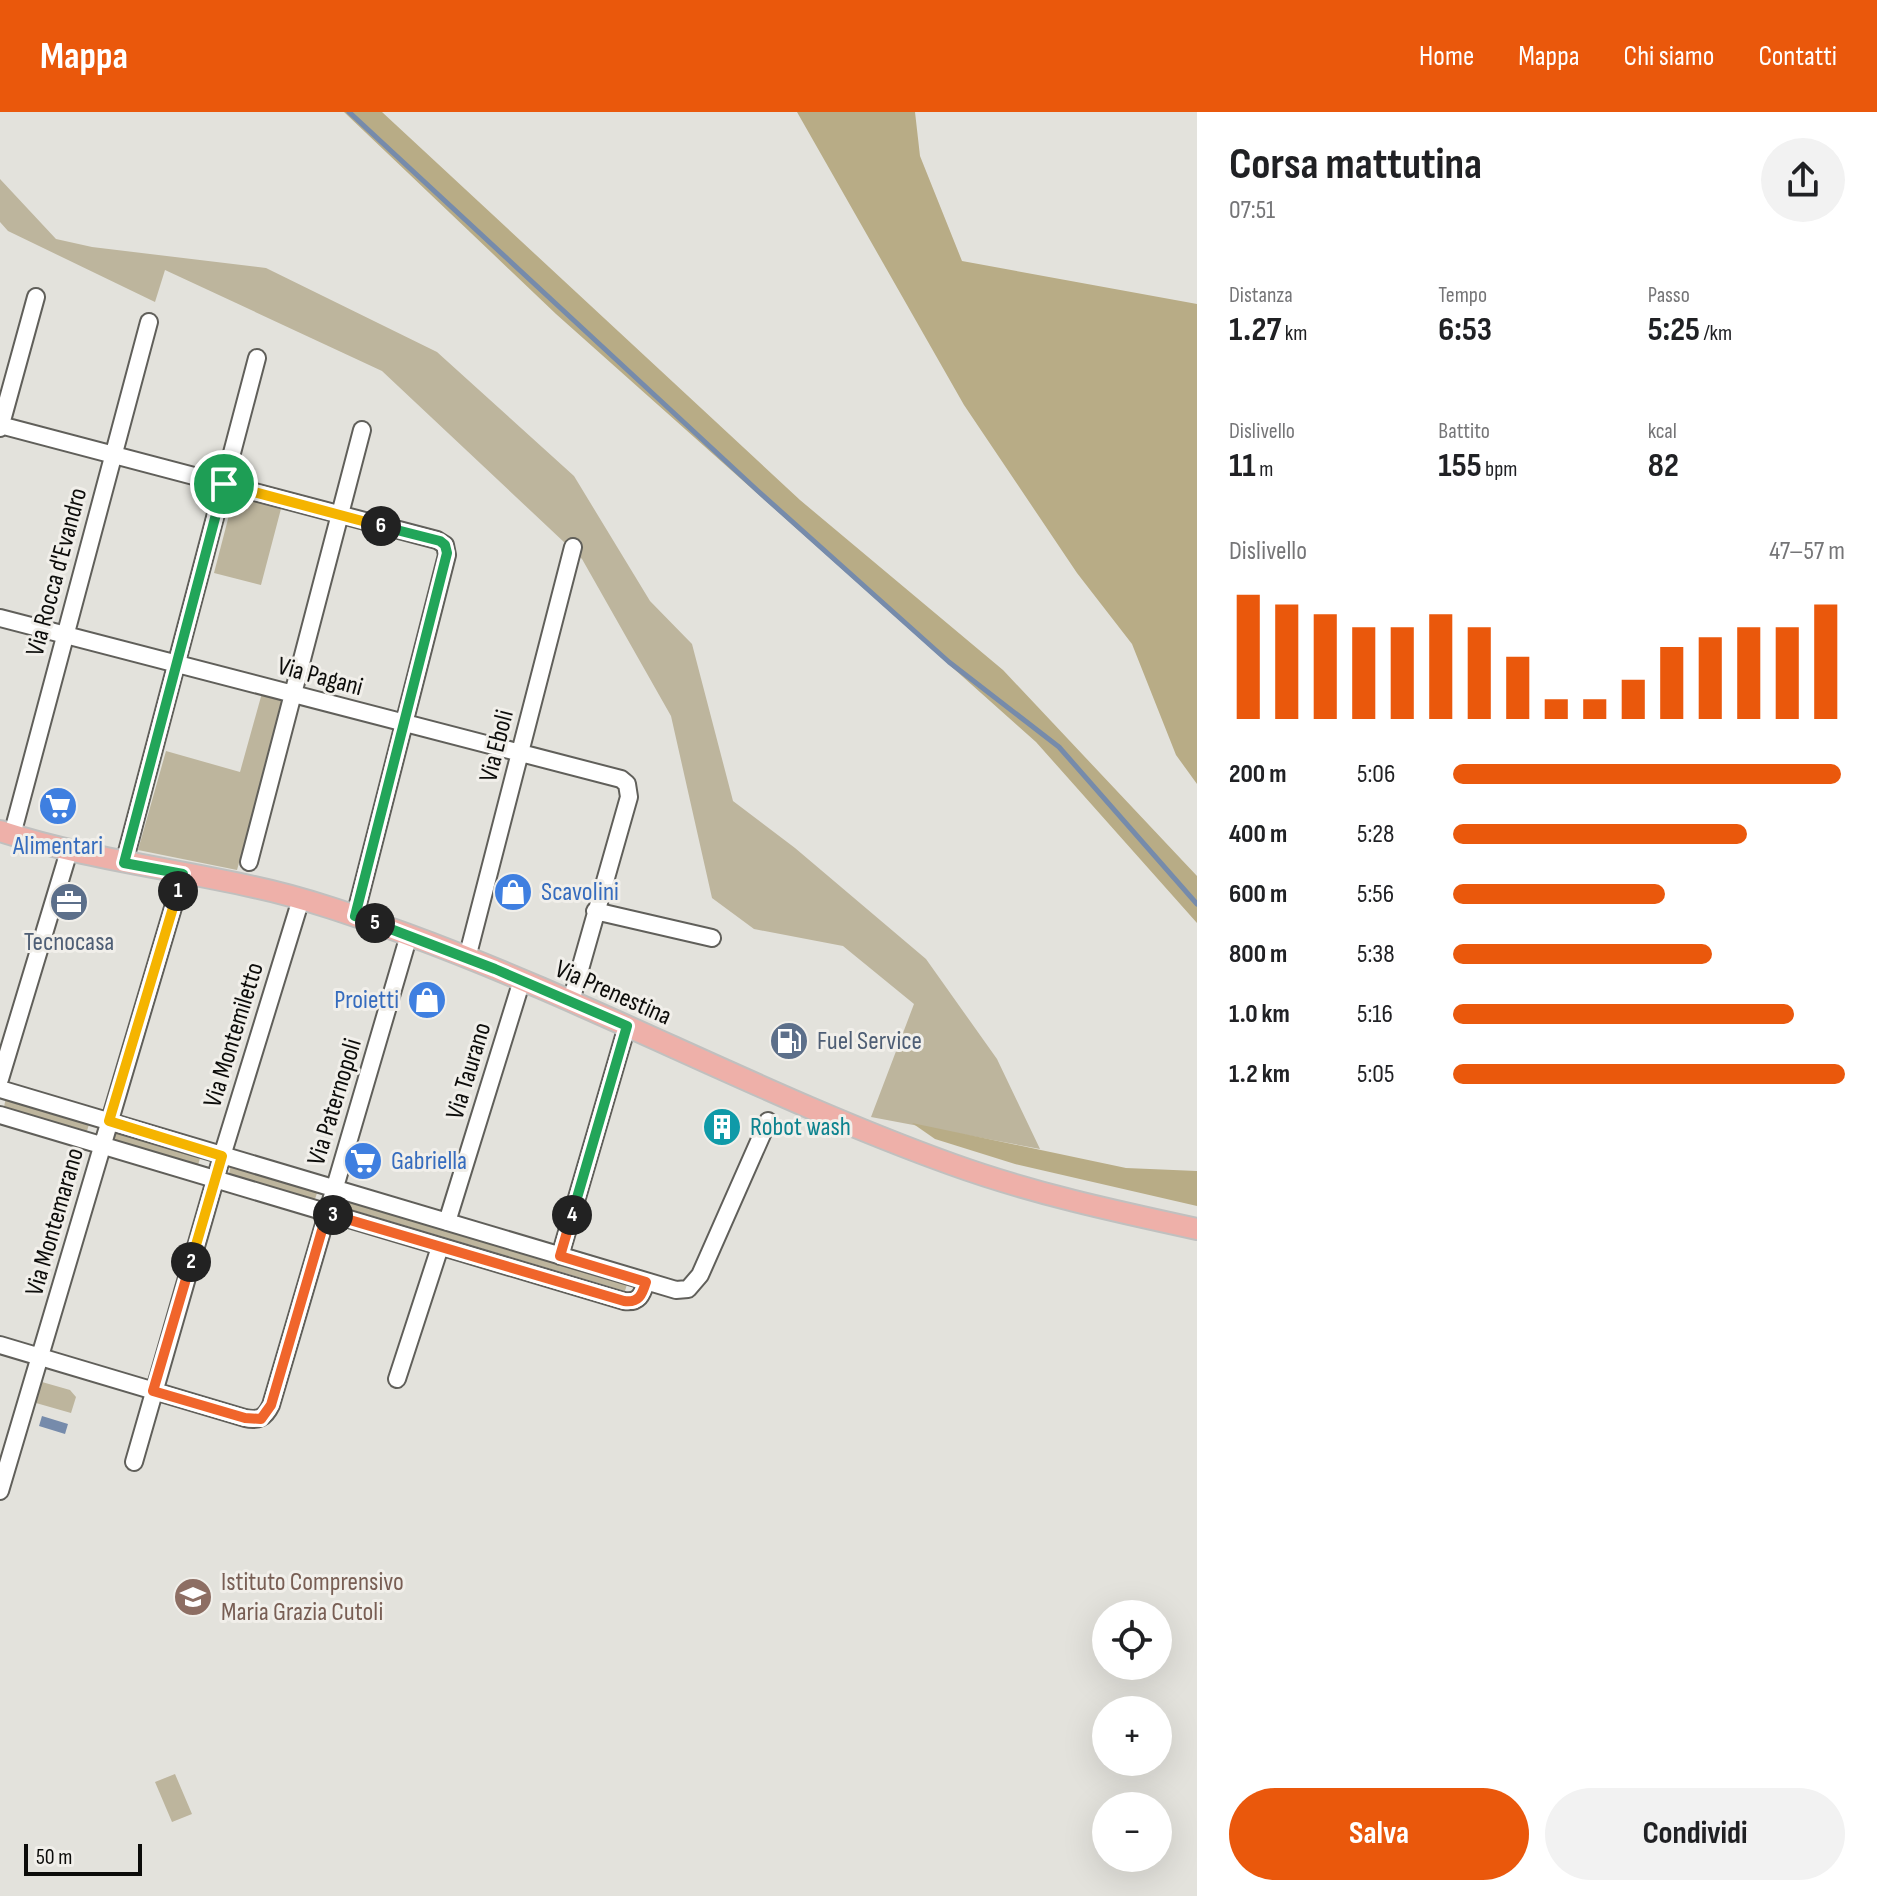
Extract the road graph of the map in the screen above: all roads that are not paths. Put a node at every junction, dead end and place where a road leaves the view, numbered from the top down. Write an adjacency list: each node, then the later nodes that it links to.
1 (36, 297): 4 (street)
2 (149, 322): 6 (street, Via Rocca d'Evandro)
3 (257, 358): 7 (street)
4 (0, 426): 6 (street)
5 (362, 430): 8 (street)
6 (114, 456): 7 (street); 11 (street, Via Rocca d'Evandro)
7 (224, 484): 8 (street); 12 (street)
8 (340, 515): 13 (street); 14 (street)
9 (573, 547): 15 (street, Via Eboli)
10 (0, 618): 11 (street, Via Pagani)
11 (65, 635): 12 (street, Via Pagani); 16 (street, Via Rocca d'Evandro)
12 (177, 665): 13 (street, Via Pagani); 19 (street)
13 (293, 694): 14 (street, Via Pagani); 18 (street)
14 (404, 724): 15 (street, Via Pagani); 23 (street)
15 (521, 753): 22 (street, Via Pagani); 26 (street, Via Eboli)
16 (6, 833): 17 (main road, Via Prenestina)
17 (69, 851): 19 (main road, Via Prenestina); 30 (street)
18 (249, 862)
19 (124, 863): 20 (main road, Via Prenestina)
20 (183, 874): 21 (main road, Via Prenestina); 33 (street, Via Montemarano)
21 (301, 899): 23 (main road, Via Prenestina); 36 (street, Via Montemiletto)
22 (595, 911): 25 (street); 28 (street)
23 (355, 916): 24 (main road, Via Prenestina)
24 (409, 935): 26 (main road, Via Prenestina); 38 (street, Via Paternopoli)
25 (712, 938)
26 (467, 958): 27 (main road, Via Prenestina)
27 (522, 980): 28 (main road, Via Prenestina); 40 (street, Via Taurano)
28 (571, 1001): 29 (main road, Via Prenestina)
29 (627, 1026): 41 (main road, Via Prenestina); 43 (street)
30 (0, 1079)
31 (0, 1089): 33 (street)
32 (0, 1115): 35 (street)
33 (109, 1121): 35 (street, Via Montemarano); 36 (street)
34 (768, 1121): 44 (street)
35 (102, 1145): 37 (street); 46 (street, Via Montemarano)
36 (222, 1156): 37 (street, Via Montemiletto); 38 (street)
37 (215, 1179): 39 (street); 48 (street, Via Montemiletto)
38 (334, 1189): 39 (street, Via Paternopoli); 40 (street)
39 (327, 1213): 42 (street); 48 (street, Via Paternopoli)
40 (447, 1222): 43 (street)
41 (1197, 1229)
42 (440, 1247): 44 (street); 47 (street)
43 (560, 1256): 44 (street)
44 (646, 1282)
45 (0, 1345): 46 (street)
46 (41, 1357): 48 (street); 50 (street, Via Montemarano)
47 (397, 1379)
48 (153, 1391): 49 (street, Via Montemiletto)
49 (134, 1462)
50 (0, 1491)

